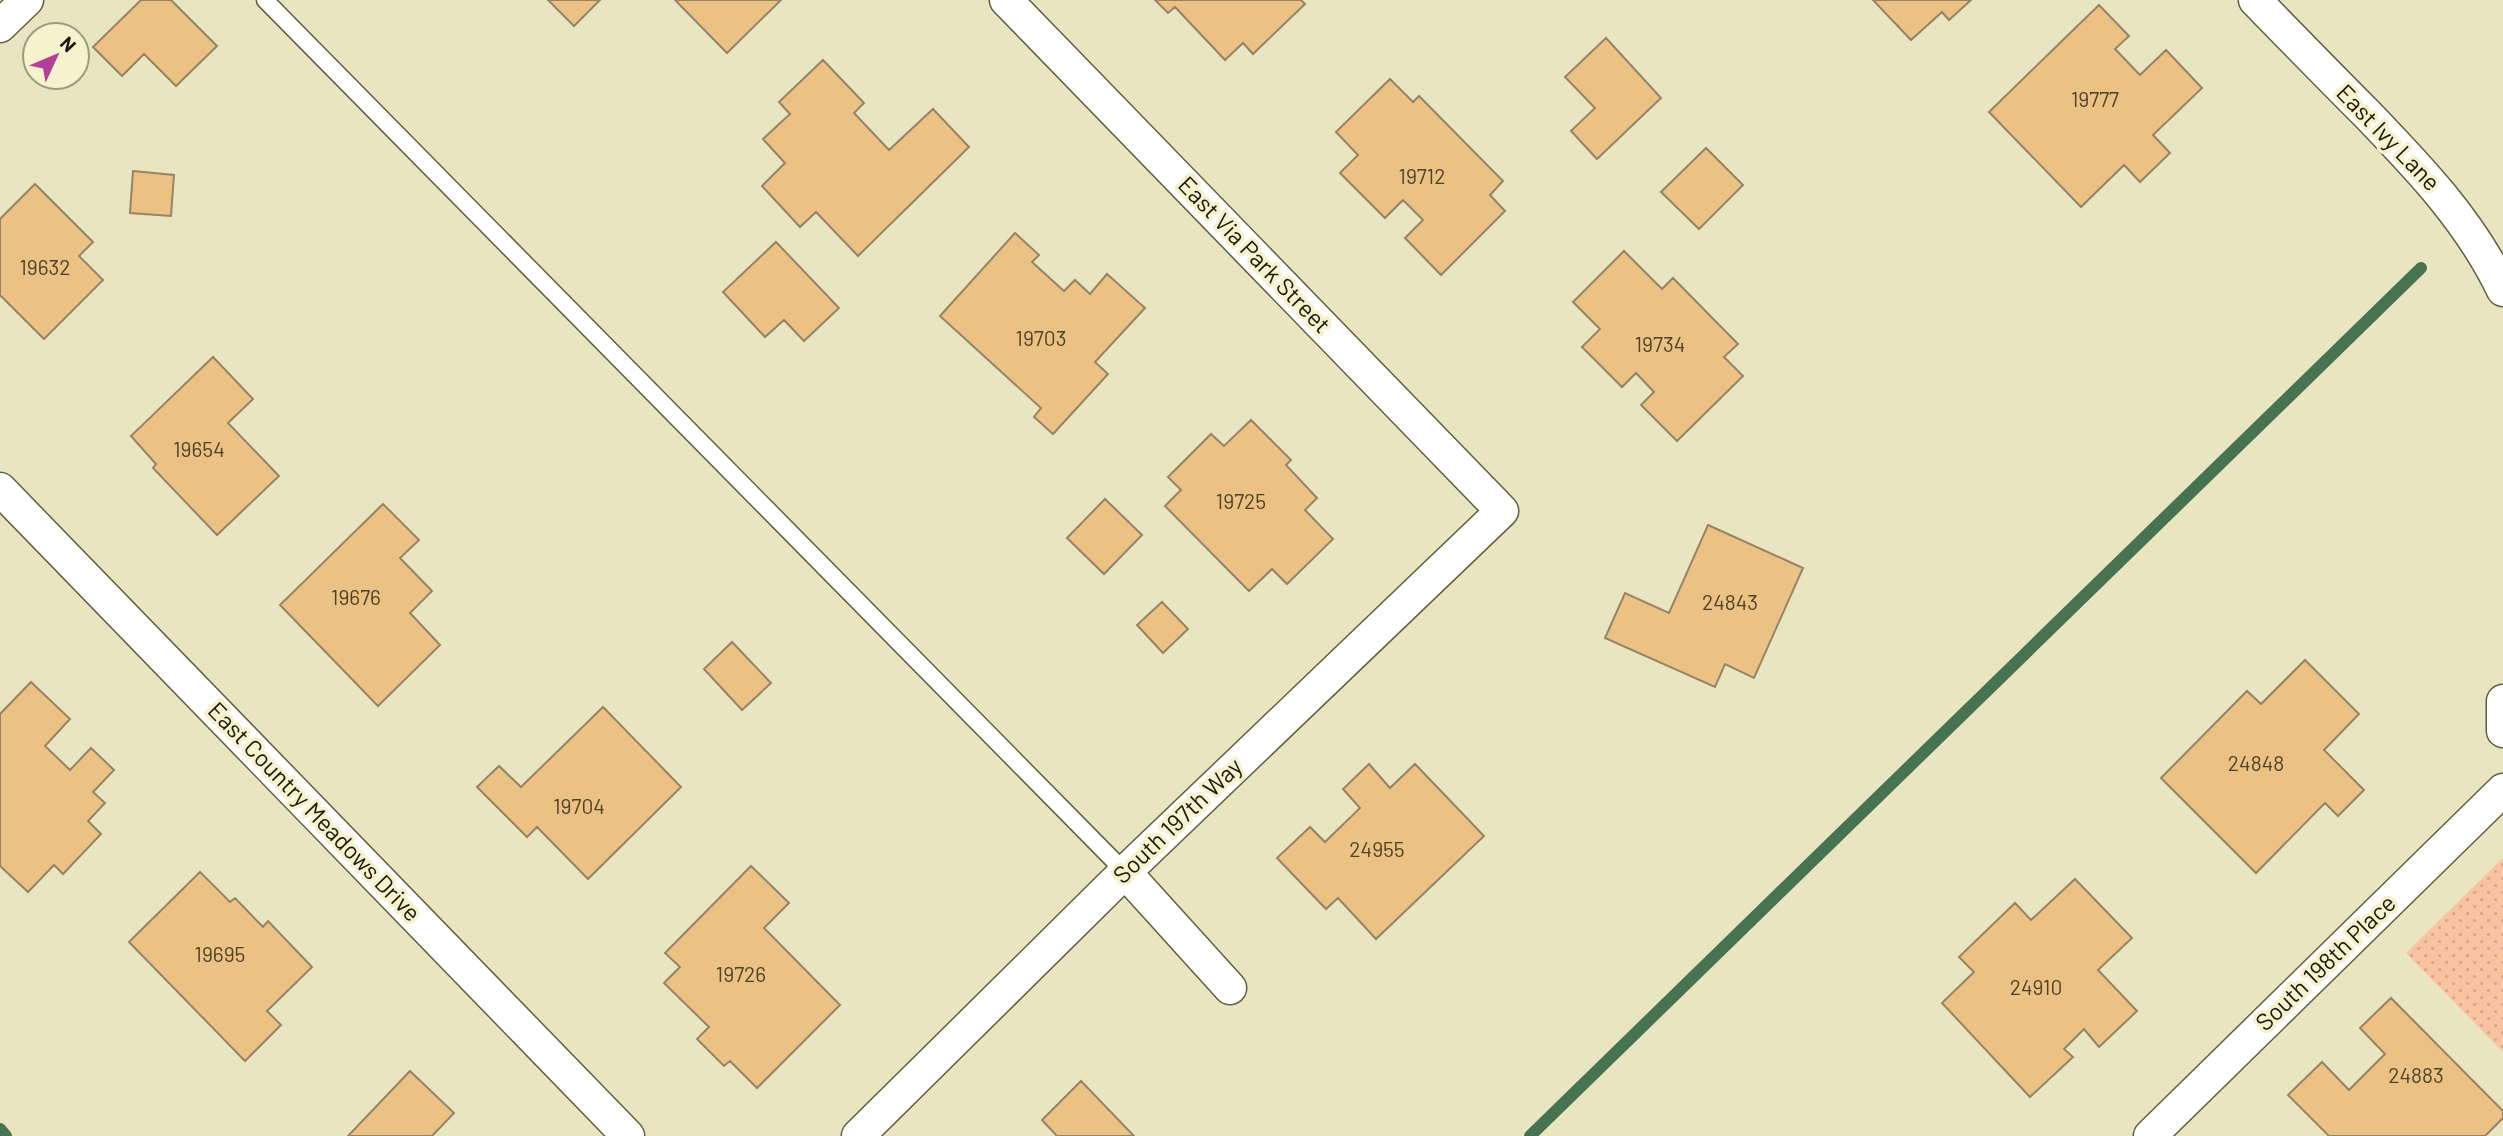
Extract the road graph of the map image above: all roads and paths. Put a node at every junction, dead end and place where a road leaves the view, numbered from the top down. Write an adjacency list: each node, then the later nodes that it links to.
1 (27, 0): 5 (street)
2 (265, 0): 12 (lane)
3 (1006, 0): 8 (street, East Via Park Street)
4 (2255, 0): 6 (street, East Ivy Lane)
5 (0, 26)
6 (2503, 290)
7 (0, 489): 14 (street, East Country Meadows Drive)
8 (1502, 511): 12 (street, South 197th Way)
9 (2503, 701): 10 (street)
10 (2503, 731)
11 (2503, 790): 16 (street, South 198th Place)
12 (1125, 872): 13 (street); 15 (street, South 197th Way)
13 (1230, 988)
14 (628, 1136)
15 (858, 1136)
16 (2150, 1136)

